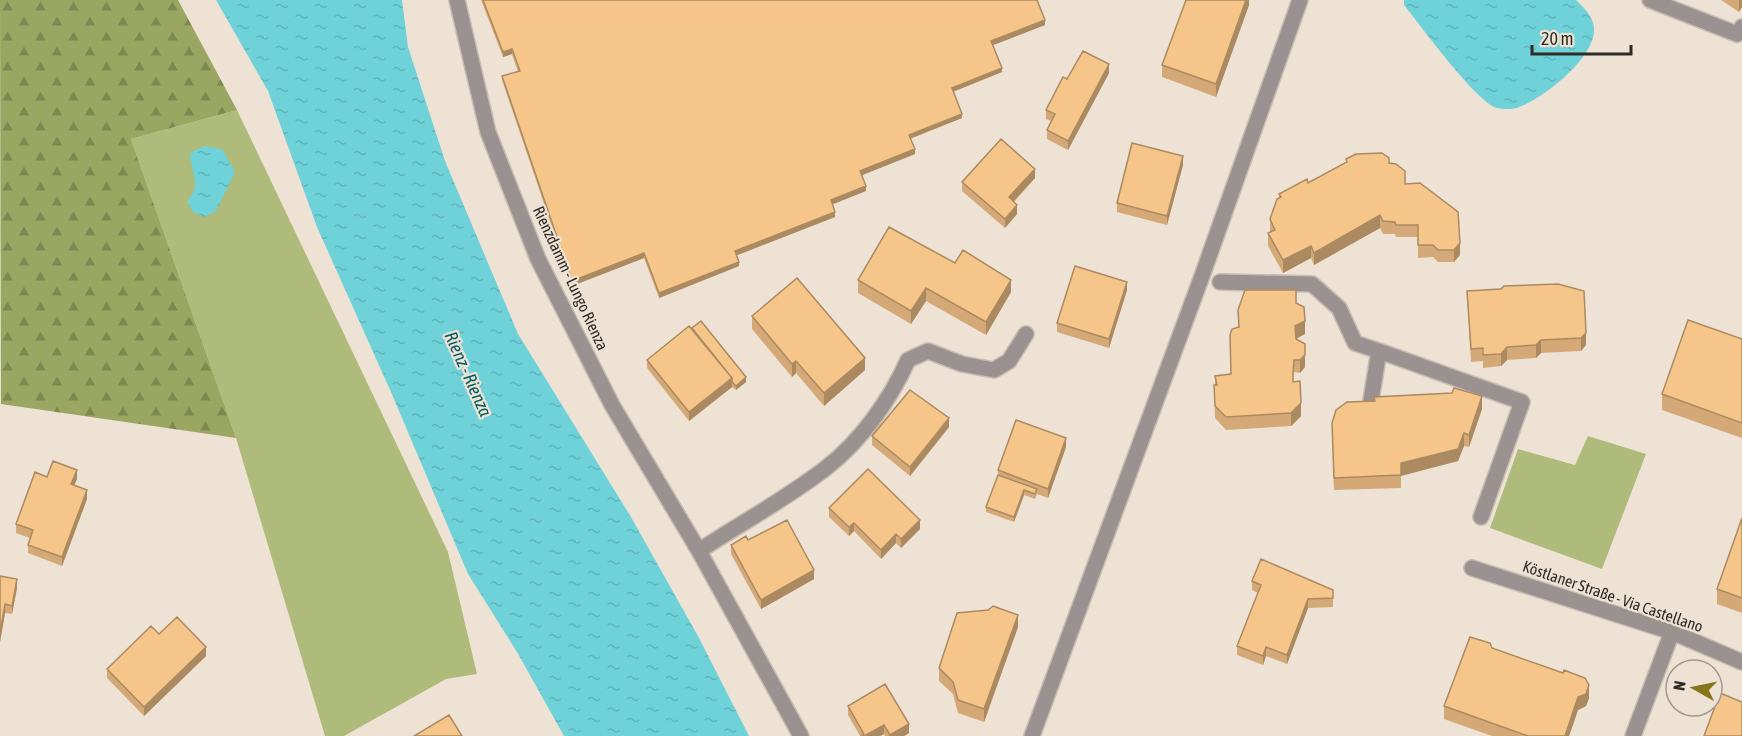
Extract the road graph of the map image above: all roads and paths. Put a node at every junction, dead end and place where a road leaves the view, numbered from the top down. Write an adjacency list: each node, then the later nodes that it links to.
1 (457, 0): 10 (street, Rienzdamm - Lungo Rienza)
2 (1300, 0): 15 (street)
3 (1650, 0): 4 (street)
4 (1742, 27)
5 (1220, 282): 7 (street)
6 (1026, 334): 10 (street)
7 (1379, 351): 8 (street); 9 (street)
8 (1371, 400)
9 (1481, 516)
10 (699, 550): 14 (street, Rienzdamm - Lungo Rienza)
11 (1472, 567): 12 (street, Köstlaner Straße - Via Castellano)
12 (1672, 632): 13 (street, Köstlaner Straße - Via Castellano); 16 (street)
13 (1742, 662)
14 (801, 736)
15 (1032, 736)
16 (1633, 736)

